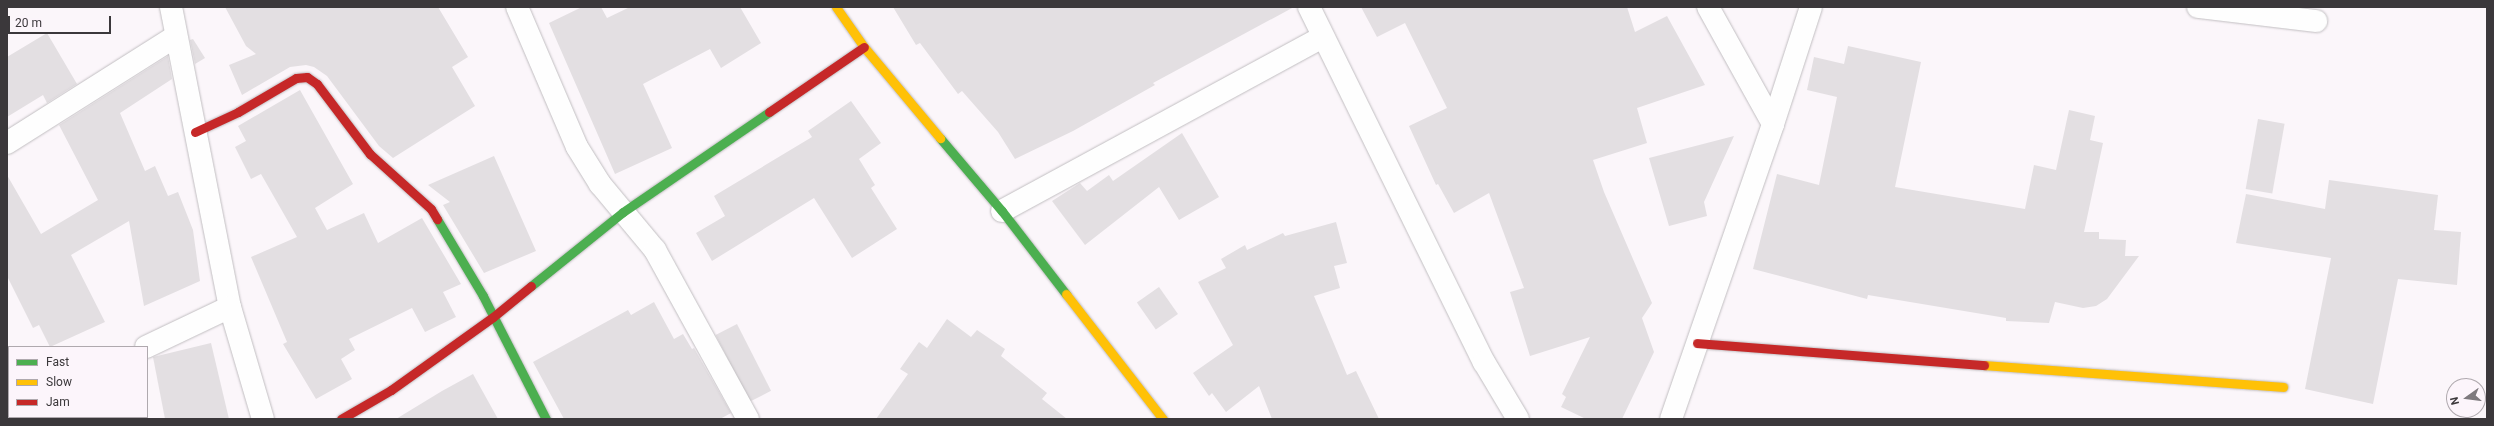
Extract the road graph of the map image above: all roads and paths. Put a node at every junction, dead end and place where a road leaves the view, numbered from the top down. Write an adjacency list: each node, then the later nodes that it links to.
1 (171, 7): 9 (street)
2 (517, 7): 16 (street)
3 (836, 7): 11 (street)
4 (1309, 7): 10 (street)
5 (1708, 7): 12 (street)
6 (1811, 7): 12 (street)
7 (2198, 7): 8 (street)
8 (2316, 21)
9 (176, 36): 13 (street); 14 (street)
10 (1322, 37): 15 (street); 27 (street)
11 (864, 47): 15 (street); 16 (street)
12 (1773, 124): 19 (street)
13 (195, 132): 17 (street); 18 (street)
14 (7, 143)
15 (1002, 211): 26 (street)
16 (623, 212): 18 (street); 25 (street)
17 (230, 307): 20 (street); 22 (street)
18 (492, 317): 23 (street); 24 (street)
19 (1697, 343): 21 (street); 28 (street)
20 (148, 346)
21 (2283, 387)
22 (262, 419)
23 (341, 419)
24 (546, 419)
25 (748, 419)
26 (1163, 419)
27 (1518, 419)
28 (1671, 419)

